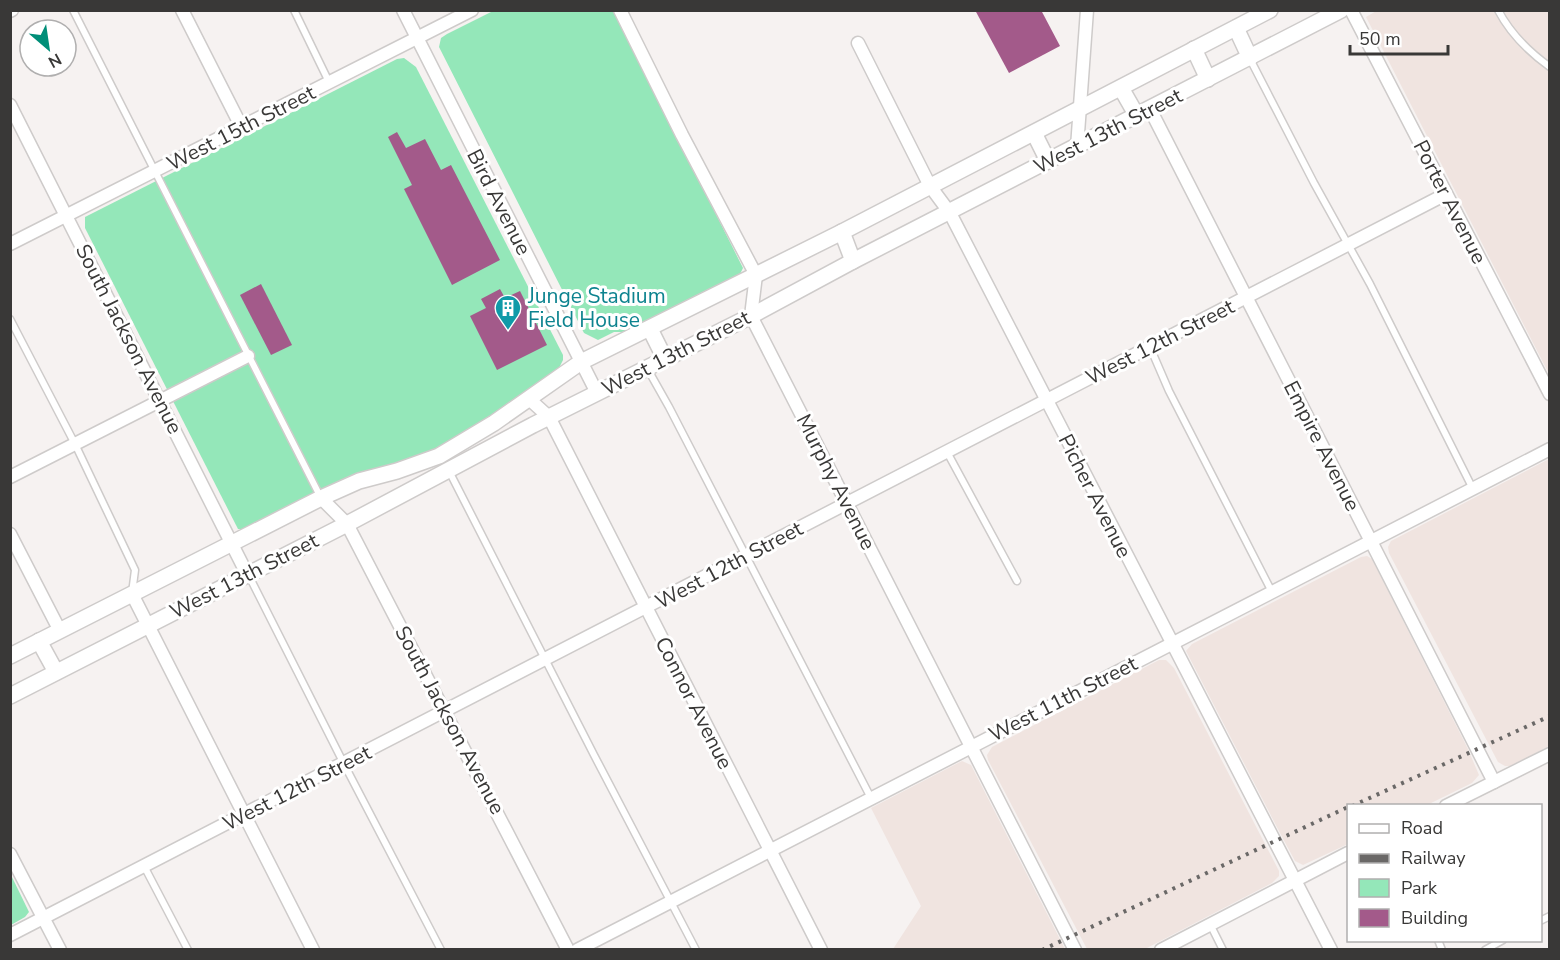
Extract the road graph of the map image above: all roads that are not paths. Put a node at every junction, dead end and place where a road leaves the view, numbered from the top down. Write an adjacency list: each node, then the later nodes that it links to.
1 (73, 10): 29 (lane)
2 (182, 10): 25 (street)
3 (294, 10): 20 (lane)
4 (403, 10): 14 (street, Bird Avenue)
5 (472, 10): 14 (street, West 15th Street)
6 (620, 10): 38 (street)
7 (1087, 10): 23 (street)
8 (1270, 10): 13 (street, West 13th Street)
9 (1341, 10): 12 (street, West 13th Street)
10 (1351, 10): 31 (street, Porter Avenue)
11 (1498, 10): 18 (lane)
12 (1321, 15): 17 (street, West 13th Street)
13 (1236, 28): 16 (street, West 13th Street); 17 (street)
14 (417, 38): 20 (street, West 15th Street); 46 (street, Bird Avenue)
15 (858, 43): 30 (street, Picher Avenue)
16 (1194, 49): 19 (street); 21 (street, West 13th Street)
17 (1250, 58): 19 (street, West 13th Street); 36 (lane)
18 (1550, 67)
19 (1208, 79): 24 (street, West 13th Street)
20 (330, 83): 25 (street, West 15th Street)
21 (1121, 88): 23 (street, West 13th Street); 24 (street)
22 (10, 105): 33 (street, South Jackson Avenue)
23 (1079, 110): 26 (street, West 13th Street); 27 (street)
24 (1144, 112): 27 (street, West 13th Street); 39 (street, Empire Avenue)
25 (243, 128): 29 (street, West 15th Street)
26 (1034, 133): 28 (street); 30 (street, West 13th Street)
27 (1077, 147): 28 (street, West 13th Street)
28 (1048, 162): 32 (street, West 13th Street)
29 (154, 172): 33 (street, West 15th Street); 44 (lane)
30 (930, 186): 32 (street, Picher Avenue); 34 (street, West 13th Street)
31 (1446, 194): 36 (street, West 12th Street); 49 (street, Porter Avenue)
32 (950, 213): 37 (street, West 13th Street); 52 (street, Picher Avenue)
33 (66, 216): 35 (street, West 15th Street); 51 (street, South Jackson Avenue)
34 (842, 232): 37 (street); 38 (street, West 13th Street)
35 (10, 244)
36 (1348, 245): 39 (street, West 12th Street); 59 (lane)
37 (854, 261): 40 (street, West 13th Street)
38 (756, 275): 40 (street); 42 (street, West 13th Street)
39 (1246, 298): 43 (street, West 12th Street); 64 (street, Empire Avenue)
40 (751, 316): 45 (street, West 13th Street); 61 (street, Murphy Avenue)
41 (10, 319): 54 (lane)
42 (650, 329): 45 (street); 46 (street, West 13th Street)
43 (1150, 347): 52 (street, West 12th Street); 69 (lane)
44 (248, 356): 51 (street); 60 (lane)
45 (665, 359): 47 (street, West 13th Street)
46 (581, 362): 48 (street, Bird Avenue); 50 (street, West 13th Street)
47 (647, 368): 48 (street, West 13th Street); 66 (lane)
48 (597, 393): 53 (street, West 13th Street)
49 (1550, 394)
50 (528, 398): 53 (street, Connor Avenue); 60 (street, West 13th Street)
51 (160, 400): 54 (street); 65 (street, South Jackson Avenue)
52 (1046, 400): 56 (street, West 12th Street); 75 (street, Picher Avenue)
53 (549, 417): 57 (street, West 13th Street); 71 (street, Connor Avenue)
54 (75, 444): 58 (street); 70 (lane)
55 (1550, 449): 59 (street, West 11th Street)
56 (947, 452): 61 (street, West 12th Street); 68 (lane)
57 (448, 469): 62 (street, West 13th Street); 77 (lane)
58 (10, 477)
59 (1473, 489): 64 (street, West 11th Street)
60 (321, 498): 62 (street, South Jackson Avenue); 65 (street, West 13th Street)
61 (847, 504): 66 (street, West 12th Street); 81 (street, Murphy Avenue)
62 (347, 524): 67 (street, West 13th Street); 80 (street, South Jackson Avenue)
63 (10, 534): 73 (street)
64 (1371, 541): 69 (street, West 11th Street); 84 (street, Empire Avenue)
65 (232, 543): 67 (street, South Jackson Avenue); 70 (street, West 13th Street)
66 (746, 556): 71 (street, West 12th Street); 85 (lane)
67 (248, 574): 72 (street, West 13th Street); 83 (lane)
68 (1017, 581)
69 (1272, 592): 75 (street, West 11th Street)
70 (132, 594): 72 (street); 73 (street, West 13th Street)
71 (646, 608): 77 (street, West 12th Street); 88 (street, Connor Avenue)
72 (147, 625): 78 (street, West 13th Street); 87 (street)
73 (60, 631): 74 (street, West 13th Street)
74 (39, 641): 76 (street, West 13th Street); 78 (street)
75 (1172, 644): 81 (street, West 11th Street); 92 (street, Picher Avenue)
76 (10, 656)
77 (545, 660): 80 (street, West 12th Street); 93 (lane)
78 (56, 672): 79 (street, West 13th Street)
79 (10, 696)
80 (446, 711): 83 (street, West 12th Street); 102 (street, South Jackson Avenue)
81 (971, 746): 85 (street, West 11th Street); 106 (street, Murphy Avenue)
82 (1550, 754): 84 (street)
83 (344, 764): 87 (street, West 12th Street); 101 (lane)
84 (1494, 782): 86 (street)
85 (871, 798): 88 (street, West 11th Street)
86 (1450, 804)
87 (244, 815): 91 (street, West 12th Street); 100 (street)
88 (769, 850): 93 (street, West 11th Street); 105 (street, Connor Avenue)
89 (1347, 853): 92 (street)
90 (12, 858): 94 (street)
91 (144, 866): 94 (street, West 12th Street); 99 (lane)
92 (1294, 879): 95 (street); 109 (street, Picher Avenue)
93 (671, 901): 103 (street, West 11th Street); 104 (lane)
94 (44, 918): 96 (street, West 12th Street); 98 (street)
95 (1210, 924): 107 (street); 108 (lane)
96 (10, 935)
97 (1499, 942): 110 (lane)
98 (60, 950)
99 (188, 950)
100 (313, 950)
101 (441, 950)
102 (568, 950)
103 (577, 950)
104 (696, 950)
105 (821, 950)
106 (1075, 950)
107 (1161, 950)
108 (1223, 950)
109 (1331, 950)
110 (1485, 950)

